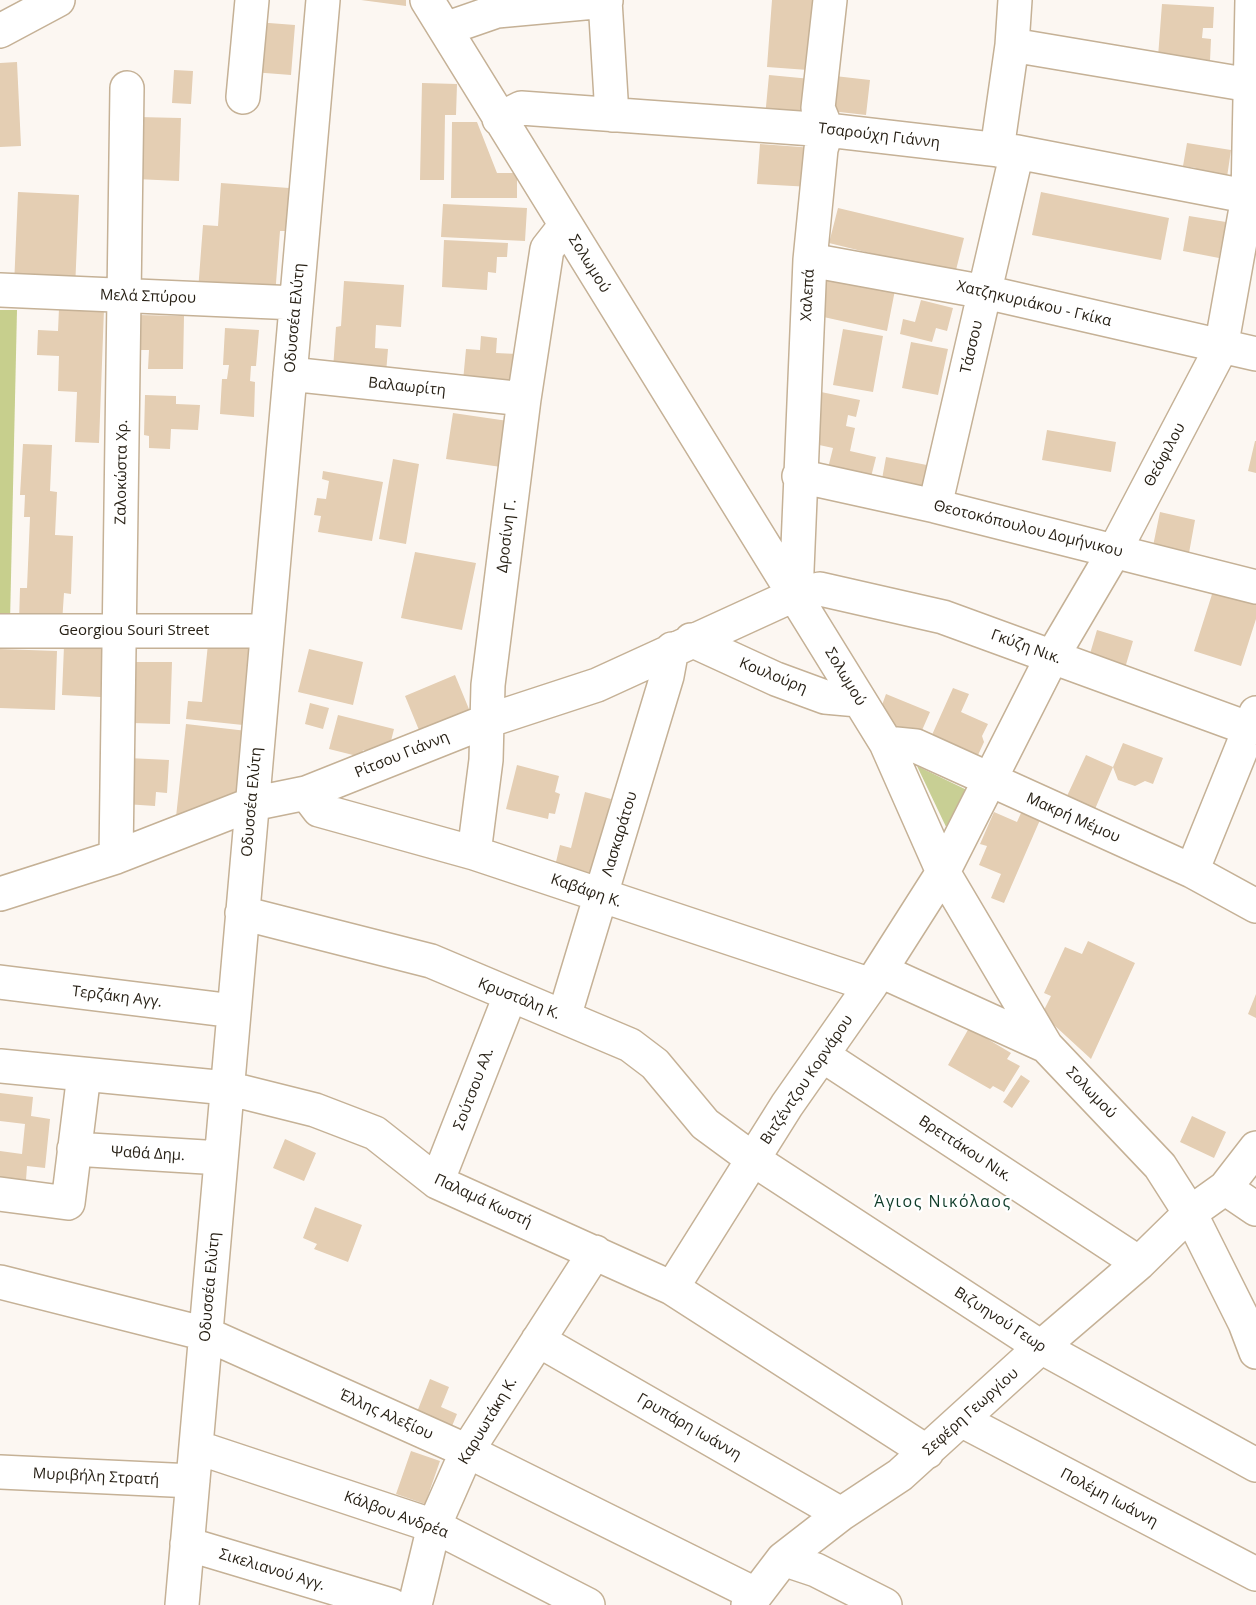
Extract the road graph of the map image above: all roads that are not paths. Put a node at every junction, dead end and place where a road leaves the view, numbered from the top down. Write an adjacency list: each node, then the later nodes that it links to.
1 (57, 0): 10 (street)
2 (252, 0): 14 (street)
3 (323, 0): 25 (street, Οδυσσέα Ελύτη)
4 (427, 0): 9 (street, Σολωμού)
5 (830, 0): 17 (street, Χαλεπά)
6 (1015, 0): 11 (street, Τάσσου)
7 (1252, 0): 12 (street, Θεόφιλου)
8 (605, 1): 9 (street); 15 (street)
9 (445, 29): 16 (street, Σολωμού)
10 (0, 31)
11 (1012, 45): 12 (street); 18 (street, Τάσσου)
12 (1250, 85): 19 (street, Θεόφιλου)
13 (127, 88): 24 (street, Ζαλοκώστα Χρ.)
14 (243, 97)
15 (612, 115): 16 (street, Τσαρούχη Γιάννη); 17 (street, Τσαρούχη Γιάννη)
16 (499, 119): 20 (street, Σολωμού)
17 (827, 130): 18 (street, Τσαρούχη Γιάννη); 21 (street, Χαλεπά)
18 (1007, 151): 19 (street, Τσαρούχη Γιάννη); 23 (street, Τάσσου)
19 (1252, 198): 26 (street, Θεόφιλου)
20 (565, 226): 29 (street, Δροσίνη Γ.); 34 (street, Σολωμού)
21 (810, 260): 23 (street, Χατζηκυριάκου - Γκίκα); 30 (street, Χαλεπά)
22 (0, 290): 24 (street, Μελά Σπύρου)
23 (985, 292): 26 (street, Χατζηκυριάκου - Γκίκα); 31 (street, Τάσσου)
24 (125, 297): 25 (street, Μελά Σπύρου); 37 (street, Ζαλοκώστα Χρ.)
25 (296, 303): 28 (street, Οδυσσέα Ελύτη)
26 (1221, 348): 27 (street, Χατζηκυριάκου - Γκίκα); 32 (street, Θεόφιλου)
27 (1256, 354)
28 (290, 374): 29 (street, Βαλαωρίτη); 36 (street, Οδυσσέα Ελύτη)
29 (524, 399): 41 (street, Δροσίνη Γ.)
30 (799, 477): 31 (street, Θεοτοκόπουλου Δομήνικου); 34 (street, Χαλεπά)
31 (935, 506): 32 (street, Θεοτοκόπουλου Δομήνικου)
32 (1115, 550): 33 (street, Θεοτοκόπουλου Δομήνικου); 39 (street, Θεόφιλου)
33 (1256, 587)
34 (796, 594): 38 (street, Ρίτσου Γιάννη); 39 (street, Γκύζη Νικ.); 40 (street, Σολωμού)
35 (0, 631): 37 (street, Georgiou Souri Street)
36 (267, 631): 37 (street, Georgiou Souri Street); 46 (street, Οδυσσέα Ελύτη)
37 (119, 632): 48 (street, Ζαλοκώστα Χρ.)
38 (681, 645): 40 (street, Κουλούρη); 41 (street, Ρίτσου Γιάννη); 52 (street, Λασκαράτου)
39 (1052, 657): 42 (street, Γκύζη Νικ.); 44 (street, Θεόφιλου)
40 (858, 700): 43 (street, Σολωμού)
41 (487, 721): 45 (street, Ρίτσου Γιάννη); 47 (street, Δροσίνη Γ.)
42 (1253, 721): 49 (street)
43 (886, 743): 44 (street, Μακρή Μέμου); 50 (street, Σολωμού)
44 (990, 780): 49 (street, Μακρή Μέμου); 50 (street, Θεόφιλου)
45 (306, 793): 46 (street, Ρίτσου Γιάννη); 47 (street, Καβάφη Κ.)
46 (252, 804): 48 (street, Ρίτσου Γιάννη); 54 (street, Οδυσσέα Ελύτη)
47 (474, 853): 52 (street, Καβάφη Κ.)
48 (116, 857): 51 (street, Ρίτσου Γιάννη)
49 (1192, 871): 53 (street, Μακρή Μέμου)
50 (943, 872): 55 (street, Βιτζέντζου Κορνάρου); 60 (street, Σολωμού)
51 (0, 894)
52 (602, 896): 55 (street, Καβάφη Κ.); 59 (street, Λασκαράτου)
53 (1256, 906)
54 (242, 913): 57 (street, Κρυστάλη Κ.); 58 (street, Οδυσσέα Ελύτη)
55 (876, 978): 60 (street, Καβάφη Κ.); 61 (street, Βιτζέντζου Κορνάρου)
56 (0, 982): 58 (street, Τερζάκη Αγγ.)
57 (510, 996): 59 (street, Κρυστάλη Κ.); 69 (street, Σούτσου Αλ.)
58 (234, 1011): 64 (street, Οδυσσέα Ελύτη)
59 (564, 1017): 68 (street, Κρυστάλη Κ.)
60 (1046, 1046): 73 (street, Σολωμού)
61 (822, 1055): 68 (street, Βιτζέντζου Κορνάρου); 75 (street, Βρεττάκου Νικ.)
62 (0, 1065): 63 (street, Παλαμά Κωστή)
63 (84, 1074): 64 (street, Παλαμά Κωστή); 66 (street)
64 (227, 1088): 67 (street, Οδυσσέα Ελύτη); 69 (street, Παλαμά Κωστή)
65 (1256, 1148): 70 (street, Σεφέρη Γεωργίου)
66 (75, 1149): 67 (street, Ψαθά Δημ.); 71 (street)
67 (221, 1158): 78 (street, Οδυσσέα Ελύτη)
68 (754, 1160): 77 (street, Βιτζέντζου Κορνάρου); 80 (street, Βιζυηνού Γεωρ)
69 (437, 1182): 74 (street, Παλαμά Κωστή)
70 (1225, 1188): 72 (street); 73 (street, Σεφέρη Γεωργίου)
71 (0, 1194)
72 (1256, 1209)
73 (1190, 1214): 75 (street, Σεφέρη Γεωργίου); 81 (street, Σολωμού)
74 (595, 1252): 77 (street, Παλαμά Κωστή); 79 (street, Καρυωτάκη Κ.)
75 (1139, 1263): 80 (street, Σεφέρη Γεωργίου)
76 (0, 1282): 78 (street, Έλλης Αλεξίου)
77 (672, 1288): 85 (street, Παλαμά Κωστή)
78 (206, 1334): 83 (street, Οδυσσέα Ελύτη); 84 (street, Έλλης Αλεξίου)
79 (538, 1340): 84 (street, Καρυωτάκη Κ.); 89 (street, Γρυπάρη Ιωάννη)
80 (1041, 1347): 82 (street, Σεφέρη Γεωργίου); 86 (street, Βιζυηνού Γεωρ)
81 (1256, 1352)
82 (963, 1421): 85 (street, Σεφέρη Γεωργίου); 93 (street, Πολέμη Ιωάννη)
83 (196, 1447): 88 (street, Οδυσσέα Ελύτη); 90 (street, Κάλβου Ανδρέα)
84 (467, 1451): 90 (street, Καρυωτάκη Κ.); 94 (street, Έλλης Αλεξίου)
85 (927, 1452): 89 (street, Σεφέρη Γεωργίου)
86 (1256, 1465)
87 (0, 1472): 88 (street, Μυριβήλη Στρατή)
88 (193, 1481): 91 (street, Οδυσσέα Ελύτη)
89 (841, 1514): 92 (street, Σεφέρη Γεωργίου)
90 (434, 1526): 97 (street, Καρυωτάκη Κ.); 98 (street, Κάλβου Ανδρέα)
91 (187, 1544): 95 (street, Οδυσσέα Ελύτη); 96 (street, Σικελιανού Αγγ.)
92 (783, 1559): 94 (street, Σεφέρη Γεωργίου); 99 (street)
93 (1256, 1574)
94 (752, 1599)
95 (182, 1605)
96 (392, 1605)
97 (415, 1605)
98 (588, 1605)
99 (885, 1605)

